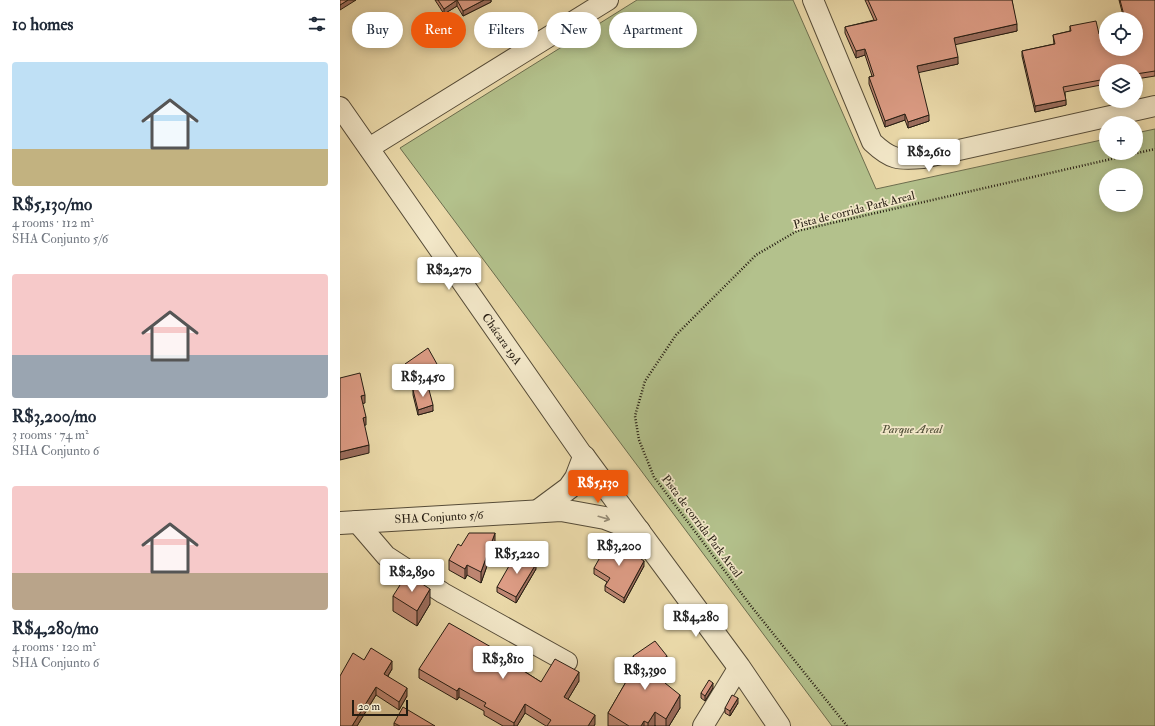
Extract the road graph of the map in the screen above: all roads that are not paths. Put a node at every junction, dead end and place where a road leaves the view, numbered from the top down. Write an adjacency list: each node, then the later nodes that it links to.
1 (813, 0): 3 (street)
2 (602, 2): 5 (street)
3 (1155, 106)
4 (340, 107): 5 (street, Chácara 19A)
5 (368, 148): 6 (street, Chácara 19A)
6 (584, 456): 7 (street); 9 (street, Chácara 19A)
7 (538, 511): 8 (street, SHA Conjunto 5/6); 9 (street, SHA Conjunto 5/6, one-way to 9)
8 (348, 522): 10 (street)
9 (639, 531): 11 (street, Chácara 19A)
10 (566, 662)
11 (739, 667): 12 (street); 13 (street, Chácara 19A)
12 (703, 726)
13 (779, 726)

